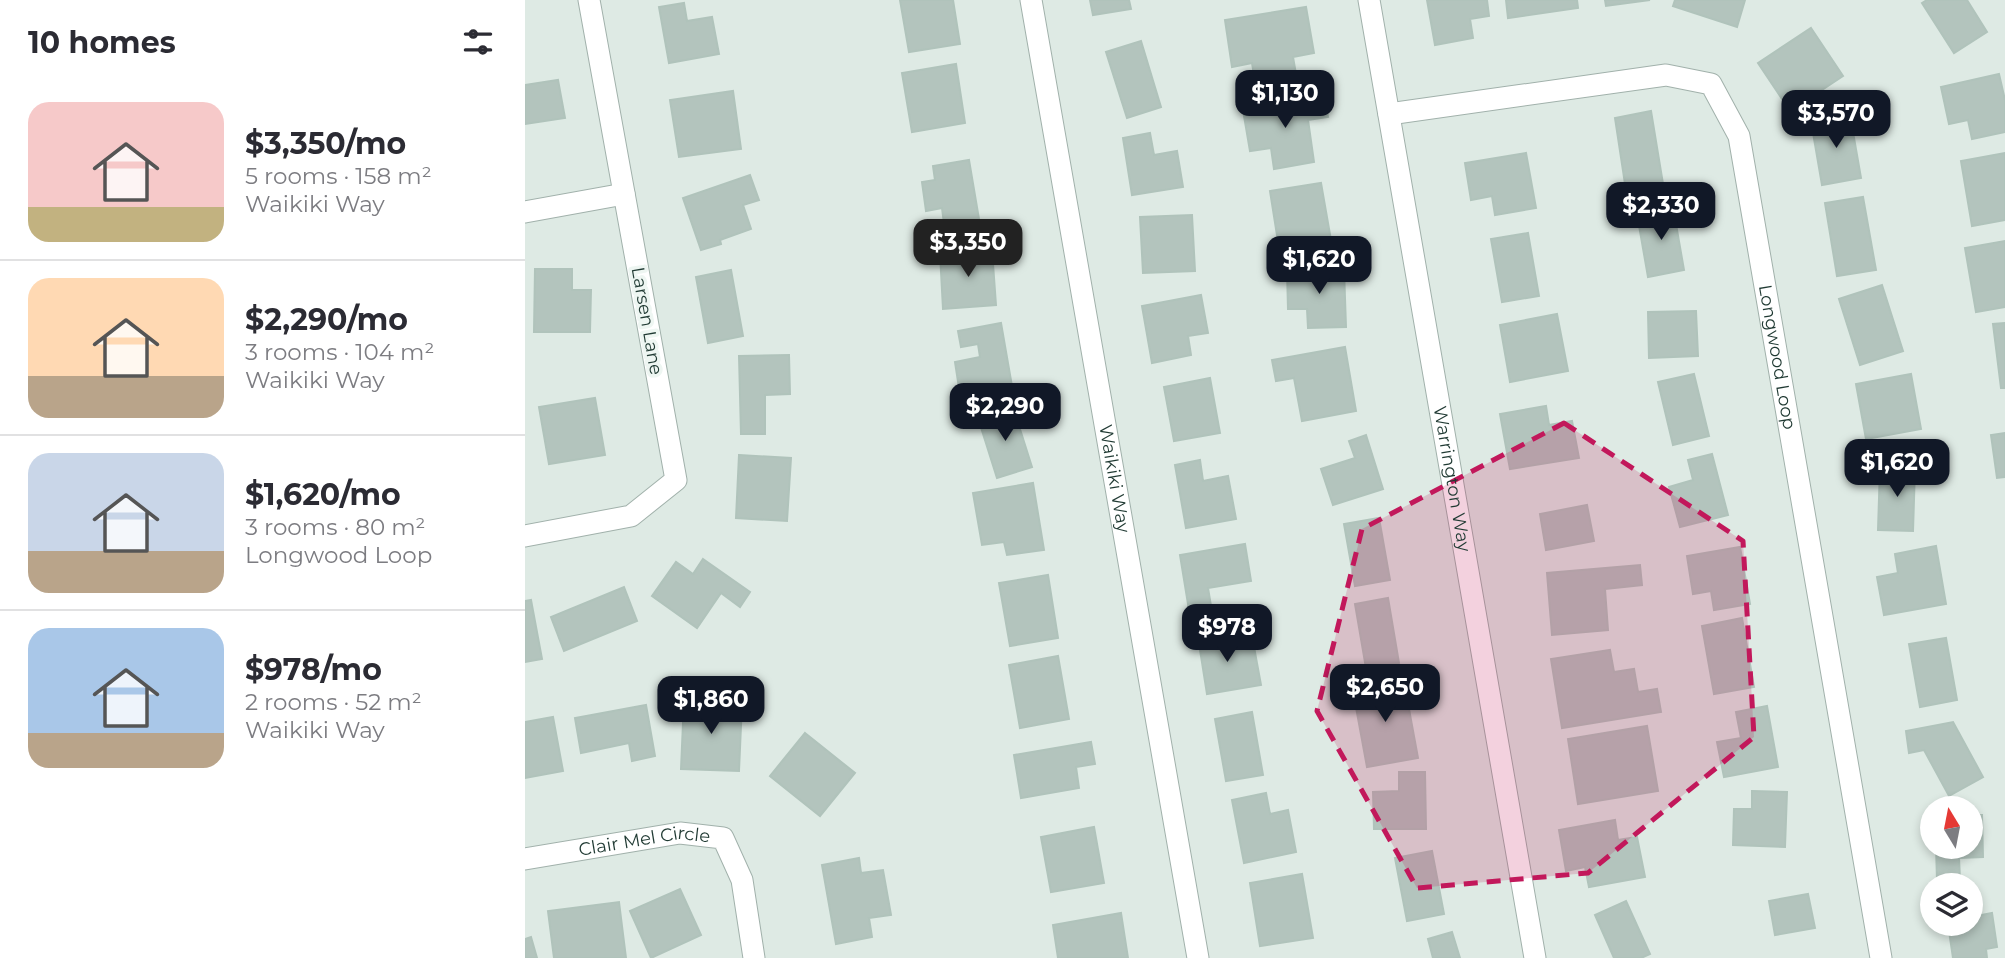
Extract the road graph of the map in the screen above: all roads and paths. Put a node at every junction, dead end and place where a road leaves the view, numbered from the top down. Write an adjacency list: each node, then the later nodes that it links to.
1 (589, 0): 5 (street, Larsen Lane)
2 (1031, 0): 10 (street, Waikiki Way)
3 (1369, 0): 4 (street, Warrington Way)
4 (1389, 114): 11 (street, Warrington Way); 12 (street, Longwood Loop)
5 (624, 194): 6 (street); 7 (street, Larsen Lane)
6 (525, 212)
7 (525, 536)
8 (525, 859): 9 (street, Clair Mel Circle)
9 (754, 958)
10 (1198, 958)
11 (1535, 958)
12 (1881, 958)

